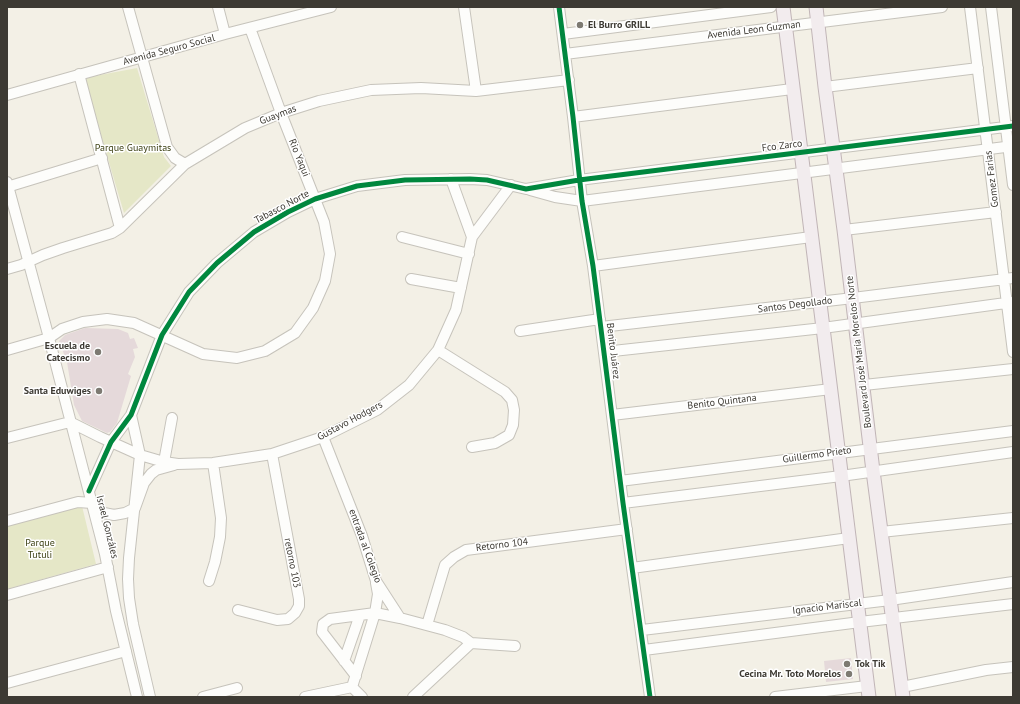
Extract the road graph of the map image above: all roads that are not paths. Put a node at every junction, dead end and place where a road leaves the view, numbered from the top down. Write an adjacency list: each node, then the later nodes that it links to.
1 (128, 7): 19 (street)
2 (218, 7): 16 (street)
3 (331, 7): 12 (street, Avenida Seguro Social)
4 (464, 7): 25 (street)
5 (559, 7): 17 (street, Benito Juárez)
6 (770, 7): 17 (street, Avenida Leon Guzman)
7 (783, 7): 14 (main road)
8 (816, 7): 13 (main road, Boulevard José María Morelos Norte)
9 (942, 7): 13 (street, Avenida Leon Guzman)
10 (970, 7): 20 (street, Gomez Farias)
11 (991, 7): 29 (street, Gomez Farias)
12 (319, 9): 15 (street, Avenida Seguro Social)
13 (818, 22): 14 (street, Avenida Leon Guzman); 23 (main road, Boulevard José María Morelos Norte)
14 (785, 26): 18 (street, Avenida Leon Guzman); 24 (main road)
15 (250, 28): 16 (street, Avenida Seguro Social); 27 (street, Rio Yaqui)
16 (225, 34): 19 (street, Avenida Seguro Social)
17 (562, 34): 18 (street, Benito Juárez)
18 (565, 54): 22 (street, Benito Juárez)
19 (142, 57): 21 (street, Avenida Seguro Social); 36 (street)
20 (978, 68): 23 (street); 30 (street, Gomez Farias)
21 (79, 74): 26 (street, Avenida Seguro Social); 35 (street)
22 (569, 80): 25 (street, Guaymas); 28 (street, Benito Juárez)
23 (825, 87): 32 (main road, Boulevard José María Morelos Norte)
24 (792, 89): 28 (street); 34 (main road)
25 (476, 91): 27 (street, Guaymas)
26 (7, 95)
27 (281, 113): 36 (street, Guaymas); 45 (street, Rio Yaqui)
28 (573, 117): 40 (street, Benito Juárez)
29 (1010, 127): 30 (street, Fco Zarco); 31 (street, Gomez Farias)
30 (986, 130): 32 (street, Fco Zarco); 33 (street, Gomez Farias)
31 (1011, 147): 33 (street); 43 (street, Gomez Farias)
32 (834, 148): 34 (street, Fco Zarco); 37 (main road, Boulevard José María Morelos Norte)
33 (988, 149): 37 (street); 47 (street, Gomez Farias)
34 (801, 152): 38 (main road); 40 (street, Fco Zarco)
35 (102, 158): 41 (street); 48 (street)
36 (185, 164): 48 (street, Guaymas)
37 (836, 169): 38 (street); 49 (main road, Boulevard José María Morelos Norte)
38 (803, 172): 46 (street); 52 (main road)
39 (451, 179): 42 (street, Tabasco Norte); 45 (street, Tabasco Norte); 51 (street)
40 (580, 180): 44 (street, Tabasco Norte); 46 (street, Benito Juárez)
41 (7, 185): 54 (street, Israel Gonzáles)
42 (511, 185): 44 (street, Tabasco Norte); 51 (street, Gustavo Hodgers)
43 (1013, 185)
44 (526, 189): 46 (street)
45 (315, 199): 67 (street, Tabasco Norte); 67 (street, Rio Yaqui)
46 (582, 201): 55 (street, Benito Juárez)
47 (996, 212): 49 (street); 57 (street, Gomez Farias)
48 (120, 228): 54 (street, Guaymas)
49 (844, 230): 60 (main road, Boulevard José María Morelos Norte)
50 (402, 237): 53 (street)
51 (472, 237): 53 (street, Gustavo Hodgers)
52 (812, 237): 55 (street); 61 (main road)
53 (469, 254): 59 (street, Gustavo Hodgers)
54 (28, 262): 56 (street, Guaymas); 68 (street, Israel Gonzáles)
55 (593, 266): 63 (street, Benito Juárez)
56 (7, 269)
57 (1009, 278): 60 (street, Santos Degollado); 62 (street, Gomez Farias)
58 (411, 279): 59 (street)
59 (461, 288): 70 (street, Gustavo Hodgers)
60 (853, 298): 61 (street, Santos Degollado); 64 (main road, Boulevard José María Morelos Norte)
61 (820, 302): 63 (street, Santos Degollado); 65 (main road)
62 (1010, 303): 64 (street); 72 (street, Gomez Farias)
63 (600, 323): 66 (street, Santos Degollado); 71 (street, Benito Juárez)
64 (856, 324): 65 (street); 74 (main road, Boulevard José María Morelos Norte)
65 (823, 328): 71 (street); 75 (main road)
66 (520, 331)
67 (162, 335): 68 (street, Rio Yaqui); 76 (street, Tabasco Norte)
68 (49, 338): 69 (street, Rio Yaqui); 79 (street, Israel Gonzáles)
69 (7, 350)
70 (438, 350): 81 (street, Gustavo Hodgers); 84 (street)
71 (604, 352): 77 (street, Benito Juárez)
72 (1013, 352)
73 (1013, 369): 74 (street)
74 (864, 385): 85 (main road, Boulevard José María Morelos Norte)
75 (831, 389): 77 (street, Benito Quintana); 87 (main road)
76 (131, 415): 83 (street, Tabasco Norte); 89 (street)
77 (612, 415): 95 (street, Benito Juárez)
78 (172, 418): 90 (street)
79 (70, 422): 82 (street); 83 (street, Gustavo Hodgers); 96 (street, Israel Gonzáles)
80 (1013, 431): 85 (street, Guillermo Prieto)
81 (323, 437): 88 (street, Gustavo Hodgers); 108 (street, entrada al Colegio)
82 (7, 438)
83 (110, 442): 89 (street, Gustavo Hodgers); 96 (street, Tabasco Norte)
84 (472, 448)
85 (871, 448): 87 (street, Guillermo Prieto); 93 (main road, Boulevard José María Morelos Norte)
86 (1013, 452): 93 (street)
87 (838, 453): 94 (main road); 95 (street, Guillermo Prieto)
88 (272, 454): 91 (street, Gustavo Hodgers); 114 (street, retorno 103)
89 (140, 455): 90 (street, Gustavo Hodgers); 99 (street)
90 (164, 462): 92 (street, Gustavo Hodgers)
91 (213, 463): 92 (street, Gustavo Hodgers); 107 (street)
92 (178, 464): 99 (street)
93 (874, 471): 94 (street); 103 (main road, Boulevard José María Morelos Norte)
94 (841, 476): 98 (street); 104 (main road)
95 (620, 481): 98 (street, Benito Juárez)
96 (89, 491): 97 (street, Israel Gonzáles)
97 (92, 503): 99 (street); 101 (street); 105 (street, Israel Gonzáles)
98 (623, 503): 102 (street, Benito Juárez)
99 (135, 508): 135 (street, Israel Gonzáles)
100 (1013, 518): 103 (street)
101 (7, 521)
102 (627, 529): 106 (street, Benito Juárez); 120 (street, Retorno 104)
103 (881, 532): 111 (main road, Boulevard José María Morelos Norte)
104 (849, 538): 106 (street); 112 (main road)
105 (108, 567): 110 (street); 125 (street, Israel Gonzáles)
106 (632, 568): 121 (street, Benito Juárez)
107 (209, 581)
108 (376, 581): 115 (street); 117 (street, entrada al Colegio)
109 (1013, 582): 111 (street, Ignacio Mariscal)
110 (7, 595)
111 (890, 600): 112 (street, Ignacio Mariscal); 118 (main road, Boulevard José María Morelos Norte)
112 (857, 603): 119 (main road); 121 (street, Ignacio Mariscal)
113 (1013, 604): 118 (street, Ignacio Mariscal)
114 (238, 610)
115 (375, 613): 116 (street); 117 (street); 128 (street)
116 (360, 615): 126 (street); 126 (street)
117 (400, 618): 120 (street)
118 (893, 618): 119 (street, Ignacio Mariscal); 133 (main road, Boulevard José María Morelos Norte)
119 (860, 622): 124 (street, Ignacio Mariscal); 132 (main road)
120 (427, 625): 122 (street)
121 (642, 630): 124 (street, Benito Juárez)
122 (471, 643): 123 (street); 139 (street)
123 (515, 646)
124 (644, 650): 140 (street, Benito Juárez)
125 (126, 651): 129 (street); 134 (street, Israel Gonzáles)
126 (344, 661): 128 (street)
127 (1013, 667): 133 (street)
128 (356, 676): 130 (street)
129 (7, 683)
130 (352, 687): 137 (street); 138 (street)
131 (237, 688): 136 (street)
132 (868, 691): 141 (street)
133 (903, 692)
134 (137, 697)
135 (150, 697)
136 (203, 697)
137 (305, 697)
138 (362, 697)
139 (413, 697)
140 (650, 697)
141 (775, 697)

